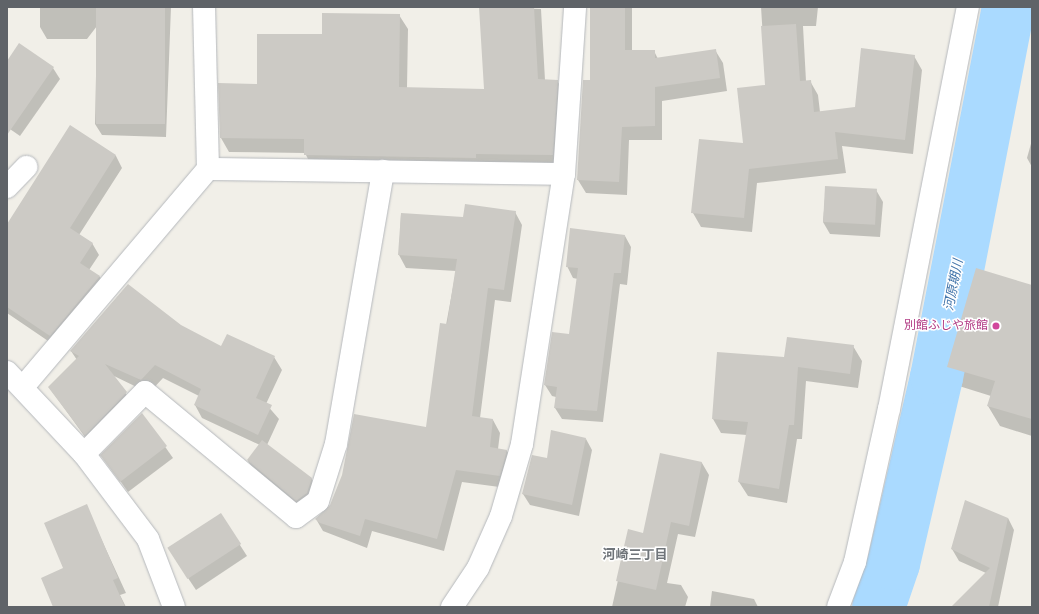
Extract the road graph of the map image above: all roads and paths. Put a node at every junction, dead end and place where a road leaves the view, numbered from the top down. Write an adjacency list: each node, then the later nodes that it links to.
1 (204, 7): 5 (street)
2 (575, 7): 7 (street)
3 (968, 7): 14 (street)
4 (26, 167): 8 (street)
5 (208, 169): 6 (street); 10 (street)
6 (383, 171): 7 (street); 11 (street)
7 (564, 174): 13 (street)
8 (7, 188)
9 (7, 372): 10 (street)
10 (23, 387): 11 (street)
11 (84, 454): 12 (street)
12 (174, 607)
13 (452, 607)
14 (838, 607)

